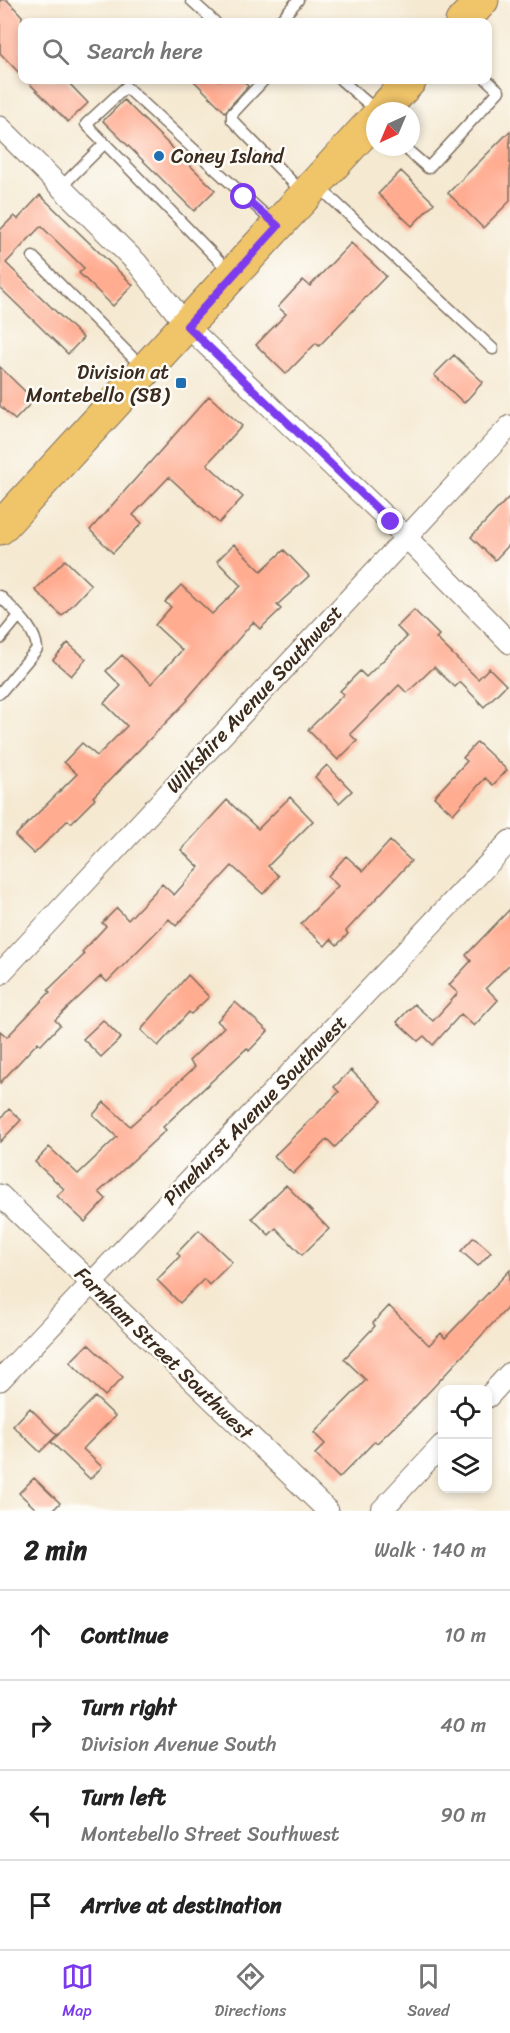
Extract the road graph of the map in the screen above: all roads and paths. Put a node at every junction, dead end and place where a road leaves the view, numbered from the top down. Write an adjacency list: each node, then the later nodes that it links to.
1 (190, 0): 4 (lane)
2 (298, 0): 5 (lane)
3 (482, 0): 6 (main road)
4 (210, 18)
5 (282, 18)
6 (466, 18)
7 (260, 84): 18 (lane)
8 (346, 84): 11 (lane)
9 (406, 84): 12 (main road)
10 (491, 84): 16 (lane)
11 (367, 102)
12 (390, 102)
13 (0, 127): 17 (street)
14 (366, 130): 18 (main road)
15 (104, 144): 17 (lane); 19 (lane); 21 (lane)
16 (414, 156)
17 (61, 187): 22 (street)
18 (311, 190): 19 (main road); 23 (lane)
19 (278, 226): 21 (main road)
20 (33, 257): 24 (lane)
21 (233, 275): 22 (main road)
22 (187, 326): 24 (main road); 27 (street)
23 (493, 349)
24 (146, 371): 26 (main road)
25 (510, 426): 27 (street, Wilkshire Avenue Southwest)
26 (0, 528)
27 (405, 536): 31 (street); 34 (street, Wilkshire Avenue Southwest)
28 (0, 596): 29 (lane)
29 (19, 616): 30 (lane); 32 (lane)
30 (0, 639)
31 (510, 643)
32 (0, 693)
33 (510, 841): 36 (street, Pinehurst Avenue Southwest)
34 (0, 974)
35 (0, 1195): 36 (street, Farnham Street Southwest)
36 (90, 1283): 38 (street, Pinehurst Avenue Southwest); 41 (street, Farnham Street Southwest)
37 (510, 1373): 39 (street)
38 (0, 1380)
39 (492, 1393)
40 (438, 1449): 42 (street)
41 (328, 1511)
42 (381, 1511)

